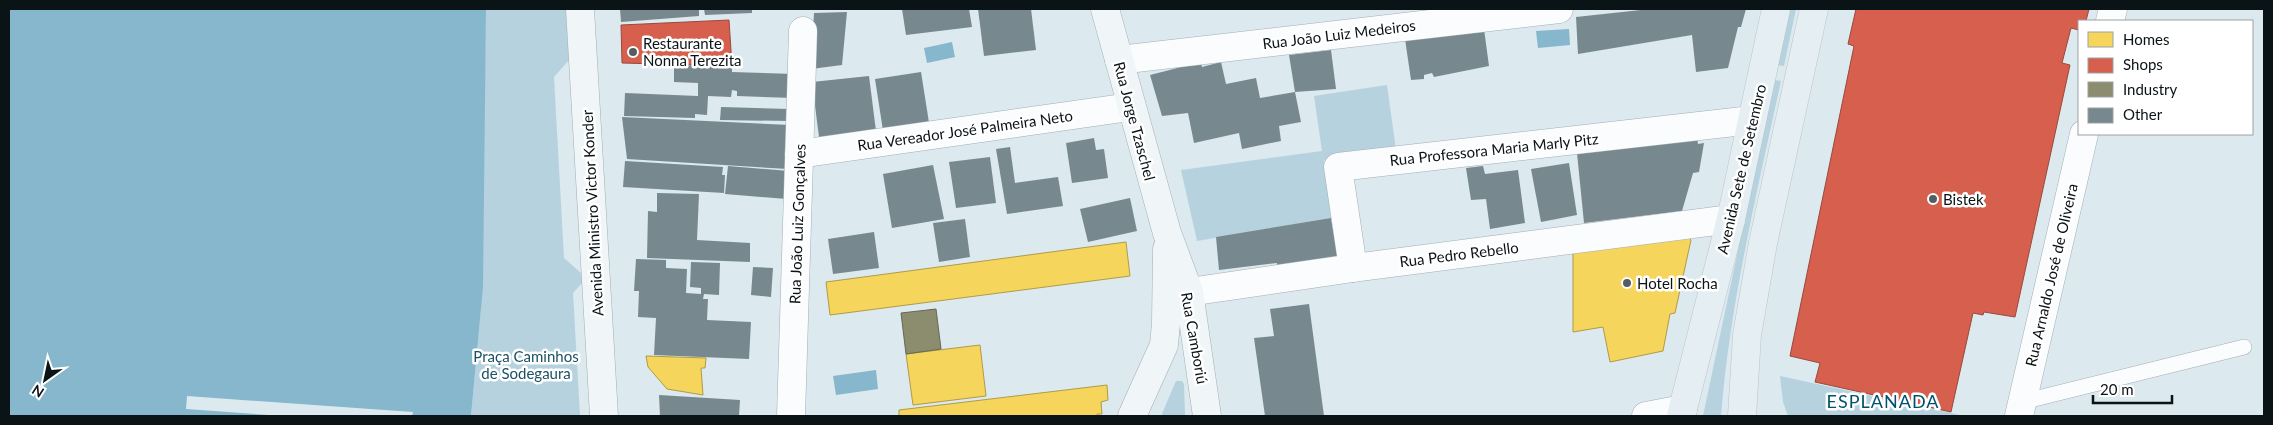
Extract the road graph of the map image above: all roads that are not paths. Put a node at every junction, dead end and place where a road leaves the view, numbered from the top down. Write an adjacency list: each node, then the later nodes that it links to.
1 (580, 9): 19 (main road, Avenida Ministro Victor Konder)
2 (1105, 9): 7 (main road, Rua Jorge Tzaschel)
3 (1559, 9): 7 (street, Rua João Luiz Medeiros)
4 (1776, 9): 9 (main road, Avenida Sete de Setembro)
5 (1814, 9): 24 (main road)
6 (803, 31): 11 (street, Rua João Luiz Gonçalves)
7 (1119, 60): 8 (main road, Rua Jorge Tzaschel)
8 (1130, 107): 11 (street, Rua Vereador José Palmeira Neto); 13 (main road, Rua Jorge Tzaschel)
9 (1752, 120): 12 (main road, Avenida Sete de Setembro); 14 (street, Rua Professora Maria Marly Pitz)
10 (2084, 135): 17 (street, Rua Arnaldo José de Oliveira)
11 (799, 154): 20 (street, Rua João Luiz Gonçalves)
12 (1731, 219): 14 (street, Rua Pedro Rebello); 18 (main road, Avenida Sete de Setembro)
13 (1166, 233): 15 (main road, Rua Camboriú); 21 (main road)
14 (1353, 268): 15 (street, Rua Pedro Rebello)
15 (1188, 292): 22 (main road, Rua Camboriú)
16 (2244, 347): 17 (lane)
17 (2020, 409)
18 (1682, 413): 23 (street)
19 (604, 416)
20 (791, 416)
21 (1132, 416)
22 (1207, 416)
23 (1646, 416)
24 (1742, 416)

